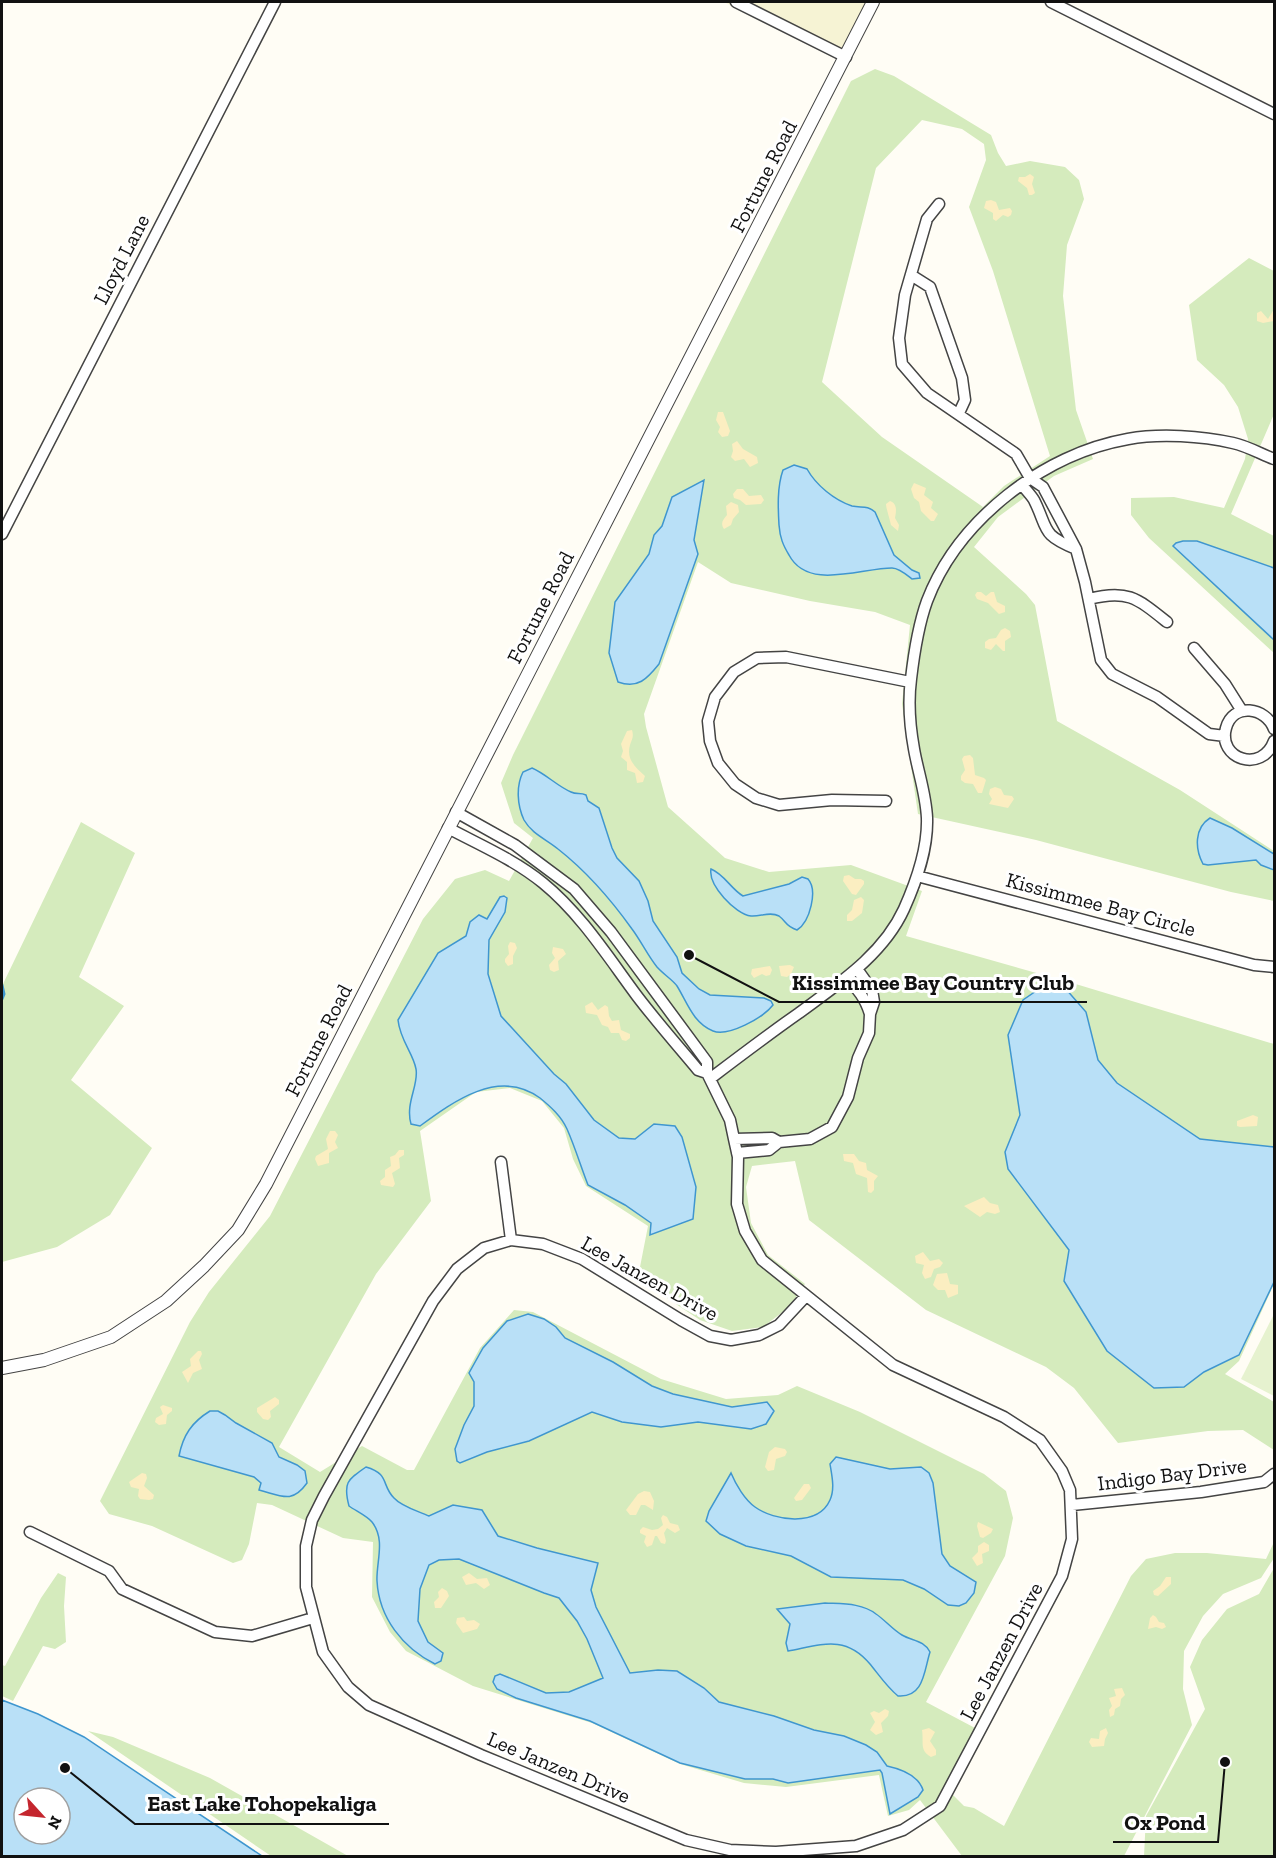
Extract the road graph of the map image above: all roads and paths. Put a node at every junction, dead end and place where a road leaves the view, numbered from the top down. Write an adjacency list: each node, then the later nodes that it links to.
1 (275, 2): 12 (street, Lloyd Lane)
2 (736, 2): 5 (street)
3 (873, 2): 5 (street, Fortune Road)
4 (1051, 2): 6 (street)
5 (846, 57): 23 (street, Fortune Road)
6 (1275, 114)
7 (939, 204): 8 (street)
8 (911, 275): 9 (street); 9 (street)
9 (958, 413): 11 (street)
10 (1275, 459): 11 (street)
11 (1026, 482): 13 (street); 13 (street); 17 (street)
12 (2, 534)
13 (1076, 549): 14 (street)
14 (1089, 599): 15 (street); 20 (street)
15 (1167, 621)
16 (1194, 648): 18 (street)
17 (910, 682): 22 (street); 27 (street)
18 (1242, 711): 19 (street); 20 (street)
19 (1275, 729)
20 (1225, 736): 21 (street)
21 (1275, 741)
22 (886, 801)
23 (456, 812): 24 (street, Fortune Road); 25 (street, Lee Janzen Drive)
24 (448, 828): 26 (street); 41 (street, Fortune Road)
25 (513, 844): 26 (street); 28 (street, Lee Janzen Drive)
26 (506, 858): 29 (street)
27 (917, 876): 30 (street, Kissimmee Bay Circle); 31 (street)
28 (628, 956): 29 (street); 34 (street, Lee Janzen Drive)
29 (616, 967): 34 (street)
30 (1275, 967)
31 (857, 969): 32 (street); 33 (street)
32 (846, 978): 33 (street); 34 (street)
33 (870, 1014): 36 (street)
34 (709, 1075): 35 (street, Lee Janzen Drive)
35 (734, 1138): 36 (street); 37 (street, Lee Janzen Drive)
36 (779, 1142): 37 (street)
37 (737, 1153): 40 (street, Lee Janzen Drive)
38 (501, 1162): 39 (street)
39 (511, 1240): 40 (street, Lee Janzen Drive); 45 (street, Lee Janzen Drive)
40 (806, 1296): 43 (street, Lee Janzen Drive)
41 (2, 1368)
42 (1275, 1474): 43 (street, Indigo Bay Drive)
43 (1072, 1505): 45 (street, Lee Janzen Drive)
44 (30, 1532): 45 (street)
45 (313, 1618)

